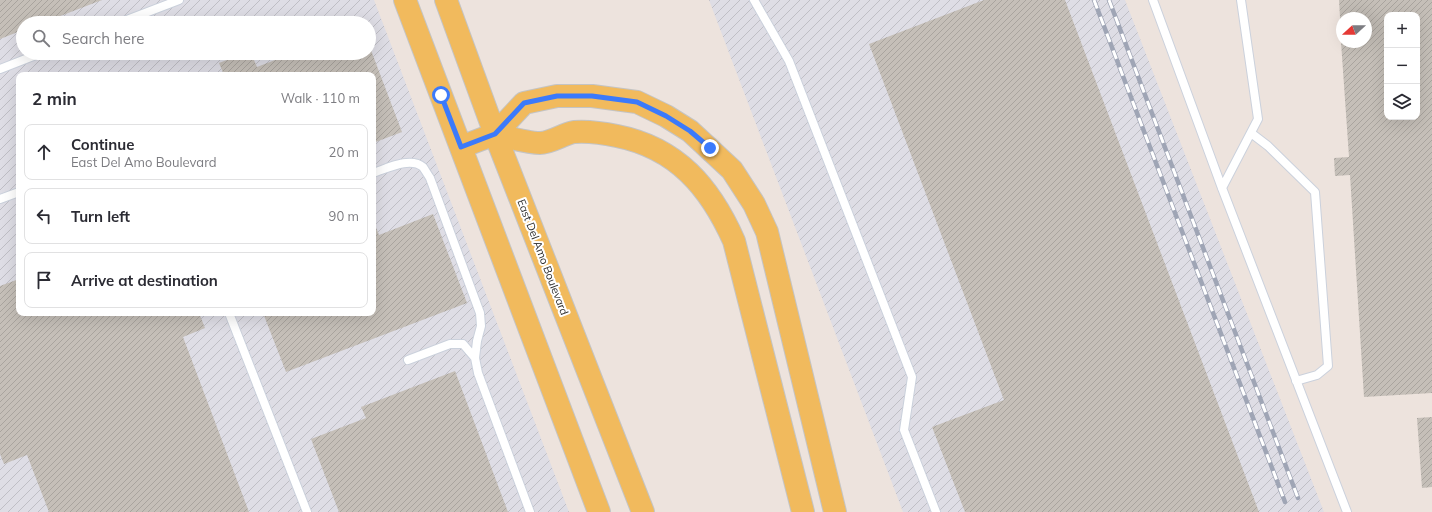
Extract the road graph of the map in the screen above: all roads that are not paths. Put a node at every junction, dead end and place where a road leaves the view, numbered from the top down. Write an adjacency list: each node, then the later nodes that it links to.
1 (179, 0): 7 (lane)
2 (405, 0): 12 (main road)
3 (446, 0): 11 (main road, East Del Amo Boulevard)
4 (754, 0): 27 (lane)
5 (1153, 0): 14 (lane)
6 (1241, 0): 10 (lane)
7 (137, 16)
8 (24, 60): 9 (lane)
9 (0, 69)
10 (1251, 133): 14 (lane); 20 (lane)
11 (495, 134): 12 (main road); 21 (main road, East Del Amo Boulevard); 25 (main road); 26 (main road)
12 (461, 147): 24 (main road)
13 (376, 172): 18 (lane)
14 (1222, 188): 20 (lane)
15 (16, 193): 16 (lane)
16 (0, 199)
17 (230, 316): 22 (lane)
18 (475, 358): 19 (lane); 23 (lane)
19 (408, 360)
20 (1296, 381): 28 (lane)
21 (642, 510)
22 (307, 512)
23 (530, 512)
24 (598, 512)
25 (803, 512)
26 (835, 512)
27 (936, 512)
28 (1347, 512)

